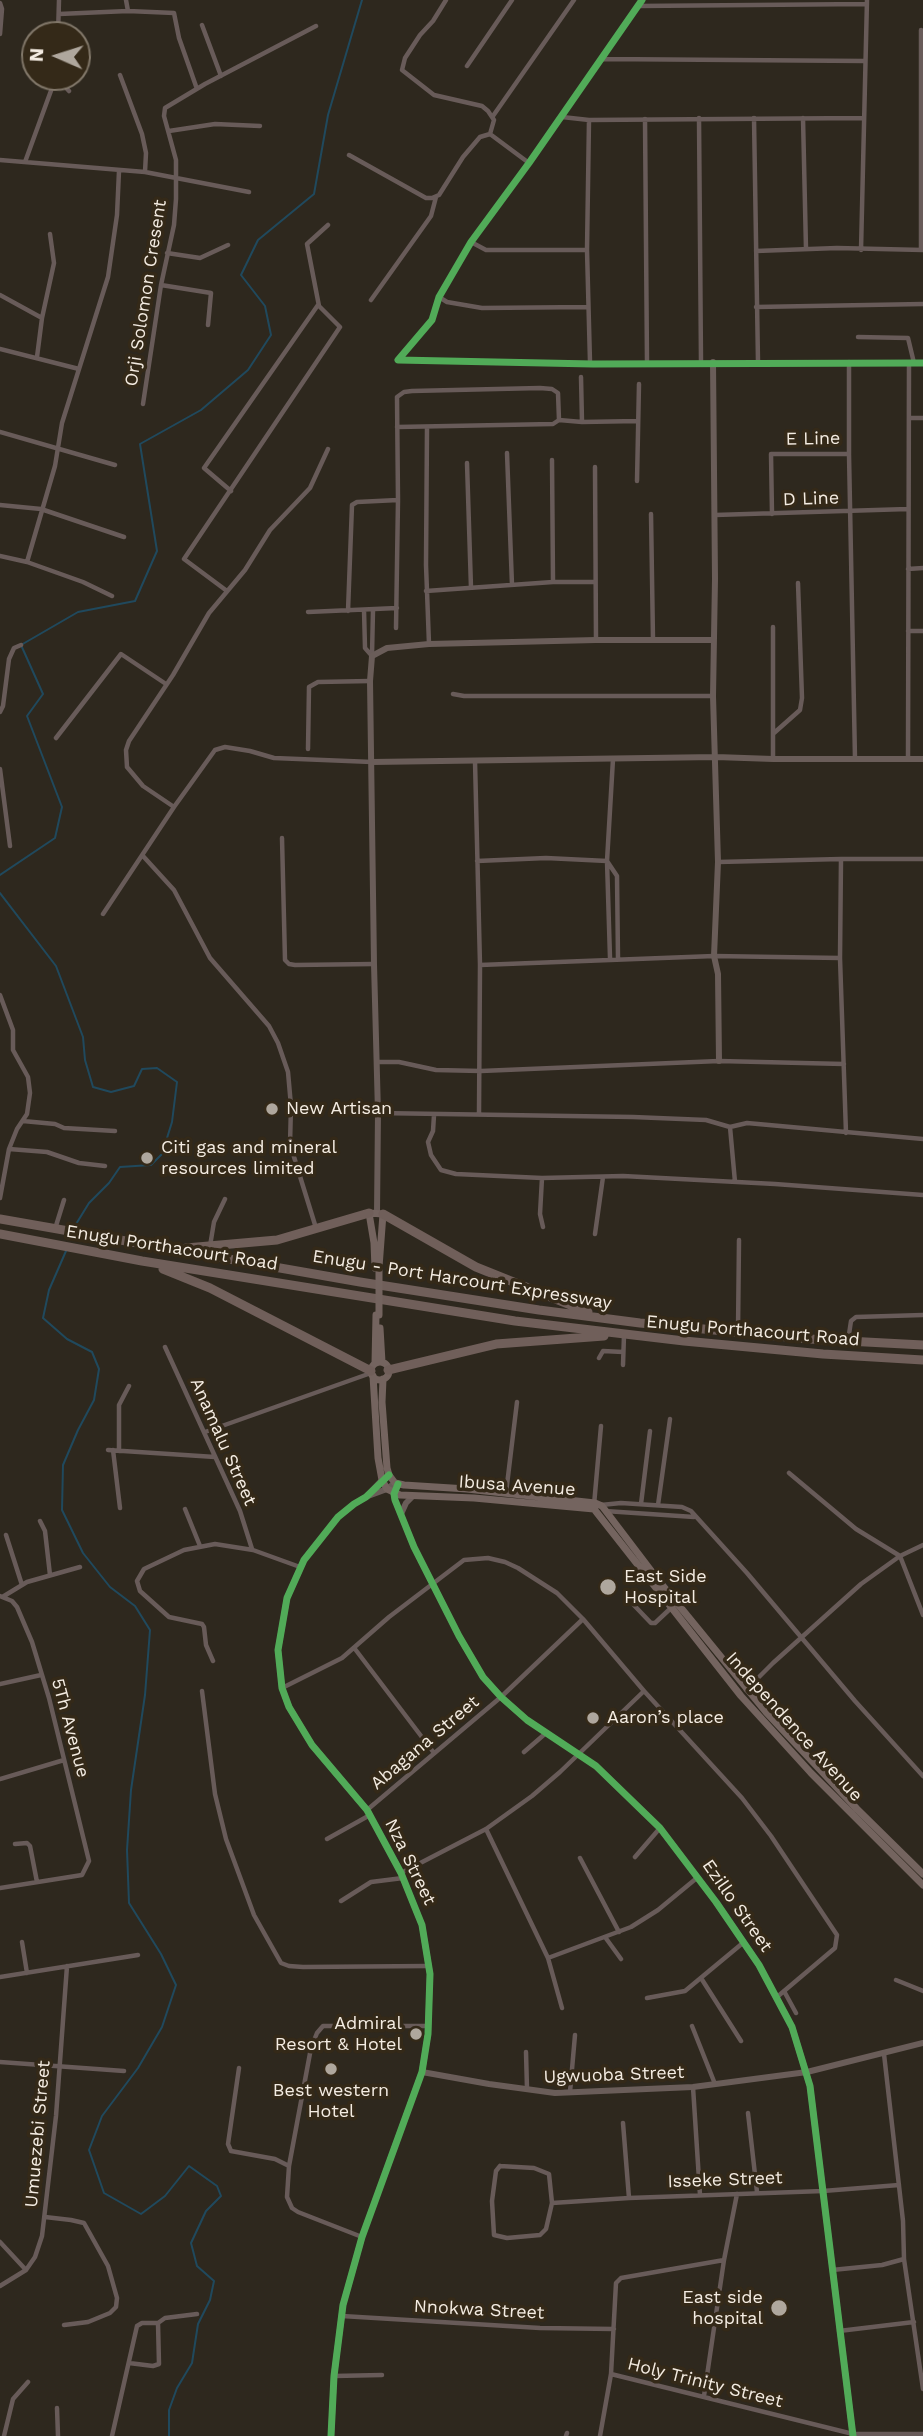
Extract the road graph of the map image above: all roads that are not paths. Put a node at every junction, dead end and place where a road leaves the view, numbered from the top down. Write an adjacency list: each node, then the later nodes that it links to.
1 (59, 0): 11 (street)
2 (126, 0): 10 (street)
3 (446, 0): 25 (street)
4 (512, 0): 19 (street)
5 (574, 0): 25 (street)
6 (642, 0): 9 (street)
7 (867, 2): 9 (street); 18 (street)
8 (0, 3): 16 (street)
9 (638, 6): 17 (street)
10 (128, 11): 11 (street); 22 (street)
11 (59, 14): 12 (street)
12 (59, 21)
13 (202, 25): 21 (street)
14 (316, 26): 21 (street, Orji Solomon Cresent)
15 (920, 30): 24 (street)
16 (0, 34)
17 (602, 59): 18 (street); 26 (street)
18 (865, 61): 30 (street)
19 (467, 66)
20 (120, 75): 41 (street)
21 (221, 76): 22 (street, Orji Solomon Cresent)
22 (197, 89): 34 (street, Orji Solomon Cresent)
23 (50, 91): 38 (street)
24 (921, 113): 52 (street)
25 (493, 116): 35 (street)
26 (561, 117): 32 (street); 39 (street)
27 (699, 118): 28 (street); 31 (street); 69 (street)
28 (754, 118): 29 (street); 53 (street)
29 (803, 118): 30 (street); 49 (street)
30 (863, 118): 51 (street)
31 (645, 119): 32 (street); 68 (street)
32 (589, 120): 50 (street)
33 (260, 126): 34 (street)
34 (169, 131): 42 (street, Orji Solomon Cresent)
35 (490, 134): 39 (street); 44 (street)
36 (349, 155): 44 (street)
37 (0, 160): 38 (street)
38 (25, 162): 40 (street)
39 (529, 163): 47 (street)
40 (119, 171): 41 (street); 76 (street)
41 (145, 172): 42 (street)
42 (175, 179): 43 (street); 54 (street, Orji Solomon Cresent)
43 (249, 192)
44 (437, 197): 58 (street)
45 (328, 225): 59 (street)
46 (50, 234): 63 (street)
47 (471, 242): 50 (street); 57 (street)
48 (228, 245): 54 (street)
49 (806, 248): 51 (street); 53 (street)
50 (587, 250): 61 (street)
51 (861, 250): 52 (street)
52 (922, 250)
53 (755, 251): 62 (street)
54 (167, 253): 55 (street, Orji Solomon Cresent)
55 (161, 285): 64 (street); 79 (street, Orji Solomon Cresent)
56 (0, 295): 63 (street)
57 (439, 297): 61 (street); 73 (street)
58 (371, 300)
59 (318, 304): 97 (street); 97 (street)
60 (923, 304): 62 (street)
61 (588, 307): 73 (street)
62 (756, 307): 71 (street)
63 (42, 318): 67 (street)
64 (208, 325)
65 (858, 337): 74 (street)
66 (0, 349): 67 (street)
67 (37, 357): 76 (street)
68 (647, 362): 69 (street); 73 (street)
69 (701, 362): 70 (street)
70 (713, 362): 71 (street); 105 (street)
71 (758, 362): 72 (street)
72 (849, 362): 74 (street); 91 (street, E Line)
73 (590, 363)
74 (912, 363): 75 (street); 80 (street)
75 (923, 363)
76 (79, 369): 88 (street)
77 (581, 377): 84 (street)
78 (639, 384): 83 (street)
79 (143, 404)
80 (909, 418): 81 (street); 101 (street)
81 (923, 418)
82 (559, 420): 84 (street); 85 (street); 86 (street)
83 (638, 421): 84 (street); 96 (street)
84 (582, 422)
85 (397, 427): 86 (street); 98 (street)
86 (427, 428): 117 (street)
87 (0, 432): 88 (street)
88 (58, 448): 94 (street); 100 (street)
89 (328, 449): 116 (street)
90 (507, 453): 114 (street)
91 (849, 454): 102 (street); 104 (street, E Line)
92 (552, 460): 111 (street)
93 (467, 463): 115 (street)
94 (116, 465)
95 (595, 467): 112 (street)
96 (637, 481)
97 (231, 491): 116 (street)
98 (398, 500): 119 (street); 122 (street)
99 (0, 505): 100 (street)
100 (41, 509): 106 (street); 108 (street)
101 (908, 509): 102 (street, D Line); 110 (street)
102 (850, 512): 104 (street, D Line); 145 (street)
103 (651, 514): 129 (street)
104 (772, 514): 105 (street, D Line)
105 (715, 515): 130 (street)
106 (124, 537)
107 (0, 556): 108 (street)
108 (27, 562): 118 (street)
109 (923, 568): 110 (street)
110 (908, 569): 126 (street)
111 (552, 582): 112 (street); 114 (street)
112 (595, 582): 128 (street)
113 (798, 583): 139 (street)
114 (512, 586): 115 (street)
115 (471, 588): 117 (street)
116 (227, 590): 135 (street)
117 (426, 591): 131 (street)
118 (112, 596)
119 (397, 608): 121 (street); 125 (street)
120 (364, 610): 121 (street); 122 (street); 133 (street)
121 (373, 610): 133 (street)
122 (348, 611): 123 (street)
123 (308, 612)
124 (773, 627): 139 (street)
125 (396, 628)
126 (908, 631): 127 (street); 146 (street)
127 (923, 631)
128 (596, 640): 129 (street); 131 (street)
129 (653, 640): 130 (street)
130 (714, 640): 137 (street)
131 (429, 644): 133 (street)
132 (22, 645): 138 (street)
133 (372, 656): 134 (street)
134 (370, 681): 141 (street); 149 (street)
135 (166, 684): 140 (street); 151 (street)
136 (453, 694): 137 (street)
137 (713, 696): 142 (street)
138 (0, 712)
139 (774, 733): 148 (street)
140 (56, 738)
141 (308, 748)
142 (716, 757): 144 (street); 148 (street); 159 (street)
143 (475, 759): 144 (street); 149 (street); 157 (street)
144 (613, 759): 158 (street)
145 (855, 759): 146 (street); 148 (street)
146 (908, 759): 147 (street)
147 (923, 759)
148 (773, 760)
149 (372, 762): 151 (street); 165 (street)
150 (0, 769): 153 (street)
151 (174, 807): 154 (street)
152 (282, 838): 165 (street)
153 (10, 846)
154 (143, 856): 160 (street); 192 (street)
155 (841, 859): 156 (street); 159 (street); 164 (street)
156 (923, 859)
157 (476, 861): 158 (street); 166 (street)
158 (607, 861): 162 (street); 163 (street)
159 (718, 862): 161 (street)
160 (103, 914)
161 (715, 956): 163 (street); 164 (street); 168 (street)
162 (610, 958): 163 (street); 166 (street)
163 (618, 958)
164 (840, 958): 170 (street)
165 (374, 964): 169 (street)
166 (480, 965): 171 (street)
167 (0, 995): 175 (street)
168 (719, 1061): 170 (street); 171 (street)
169 (377, 1062): 171 (street); 172 (street)
170 (844, 1064): 178 (street)
171 (481, 1071): 173 (street)
172 (378, 1113): 174 (street); 189 (street)
173 (479, 1113): 174 (street); 176 (street)
174 (434, 1115): 183 (street)
175 (22, 1121): 177 (street); 180 (street)
176 (730, 1127): 178 (street); 184 (street)
177 (115, 1131)
178 (846, 1133): 179 (street)
179 (923, 1139)
180 (9, 1149): 181 (street); 186 (street)
181 (105, 1166)
182 (603, 1177): 183 (street); 184 (street); 195 (street)
183 (542, 1178): 191 (street)
184 (735, 1182): 185 (street)
185 (923, 1195)
186 (0, 1198)
187 (225, 1199): 197 (street)
188 (64, 1200): 193 (street)
189 (376, 1213): 192 (highway); 200 (main road); 200 (main road); 202 (highway)
190 (0, 1219): 193 (highway, Enugu - Port Harcourt Expressway)
191 (543, 1227)
192 (316, 1229): 197 (highway)
193 (57, 1230): 198 (highway, Enugu - Port Harcourt Expressway)
194 (0, 1234): 199 (highway, Enugu Porthacourt Road)
195 (595, 1234)
196 (739, 1240): 203 (street)
197 (210, 1247): 198 (highway)
198 (174, 1250): 202 (highway, Enugu - Port Harcourt Expressway)
199 (142, 1261): 204 (highway, Enugu Porthacourt Road); 212 (highway)
200 (377, 1268): 212 (main road, bridge)
201 (923, 1315): 205 (street)
202 (606, 1319): 203 (highway, Enugu - Port Harcourt Expressway)
203 (738, 1332): 205 (highway, Enugu - Port Harcourt Expressway)
204 (623, 1335): 208 (street); 210 (highway, Enugu Porthacourt Road); 212 (highway)
205 (848, 1342): 206 (highway, Enugu - Port Harcourt Expressway)
206 (923, 1345)
207 (165, 1347): 217 (street, Anamalu Street)
208 (623, 1352): 209 (street); 211 (street)
209 (599, 1358)
210 (923, 1360)
211 (623, 1365)
212 (378, 1371): 217 (street); 222 (main road)
213 (129, 1387): 219 (street)
214 (517, 1402): 225 (street)
215 (670, 1419): 229 (street)
216 (601, 1426): 231 (street)
217 (205, 1432): 220 (street, Anamalu Street)
218 (650, 1432): 228 (street)
219 (113, 1450): 220 (street); 230 (street)
220 (216, 1457): 239 (street, Anamalu Street)
221 (789, 1473): 240 (street)
222 (385, 1477): 223 (main road); 224 (main road); 227 (street, Nza Street)
223 (396, 1483): 224 (street); 225 (main road, Ibusa Avenue)
224 (391, 1491): 226 (main road, Ibusa Avenue); 227 (street); 233 (street, Ezillo Street)
225 (506, 1493): 231 (main road, Ibusa Avenue)
226 (413, 1496): 231 (main road, Ibusa Avenue); 233 (street)
227 (366, 1497): 242 (street, Nza Street)
228 (641, 1504): 229 (street, Ibusa Avenue); 231 (street, Ibusa Avenue)
229 (658, 1505): 234 (street, Ibusa Avenue)
230 (120, 1508)
231 (599, 1508): 234 (street, Ibusa Avenue); 248 (main road, Independence Avenue); 250 (main road, Independence Avenue)
232 (185, 1509): 238 (street)
233 (401, 1516): 244 (street, Ezillo Street)
234 (695, 1517): 252 (street, Ibusa Avenue)
235 (40, 1521): 243 (street)
236 (6, 1535): 245 (street)
237 (923, 1545): 240 (street)
238 (200, 1546): 239 (street); 254 (street)
239 (253, 1550): 242 (street)
240 (900, 1556): 249 (street); 252 (street)
241 (80, 1567): 243 (street)
242 (300, 1567): 257 (street, Nza Street)
243 (50, 1576): 245 (street)
244 (433, 1584): 251 (street); 253 (street); 262 (street, Ezillo Street)
245 (22, 1585): 246 (street)
246 (2, 1596): 255 (street, 5Th Avenue)
247 (628, 1599): 248 (street)
248 (671, 1608): 250 (main road, Independence Avenue)
249 (923, 1615)
250 (682, 1616): 258 (main road, Independence Avenue); 261 (main road, Independence Avenue)
251 (583, 1619): 260 (street); 262 (street, Abagana Street)
252 (801, 1638): 258 (street); 268 (street, Ibusa Avenue)
253 (355, 1648): 257 (street); 265 (street)
254 (213, 1661)
255 (41, 1675): 256 (street); 267 (street, 5Th Avenue)
256 (0, 1685)
257 (282, 1688): 270 (street, Nza Street)
258 (747, 1689): 261 (street); 277 (main road, Independence Avenue)
259 (202, 1691): 292 (street)
260 (644, 1691): 266 (street); 297 (street)
261 (741, 1696): 281 (main road, Independence Avenue)
262 (500, 1697): 263 (street, Ezillo Street); 265 (street, Abagana Street)
263 (547, 1732): 264 (street); 266 (street, Ezillo Street)
264 (524, 1752)
265 (434, 1753): 270 (street, Abagana Street)
266 (580, 1753): 271 (street, Ezillo Street); 272 (street)
267 (64, 1760): 269 (street); 280 (street, 5Th Avenue)
268 (923, 1776)
269 (0, 1779)
270 (368, 1813): 273 (street, Abagana Street); 278 (street, Nza Street)
271 (660, 1828): 275 (street); 279 (street, Ezillo Street)
272 (486, 1829): 278 (street); 289 (street)
273 (327, 1839)
274 (15, 1844): 280 (street)
275 (635, 1857)
276 (580, 1858): 284 (street)
277 (923, 1874)
278 (402, 1875): 283 (street); 292 (street, Nza Street)
279 (698, 1877): 284 (street); 287 (street, Ezillo Street)
280 (37, 1882): 282 (street)
281 (923, 1885)
282 (0, 1888)
283 (341, 1901)
284 (619, 1932): 285 (street)
285 (606, 1937): 289 (street); 290 (street)
286 (23, 1942): 293 (street)
287 (744, 1942): 295 (street); 299 (street, Ezillo Street)
288 (138, 1955): 291 (street)
289 (548, 1958): 301 (street)
290 (621, 1959)
291 (67, 1966): 293 (street); 311 (street, Umuezebi Street)
292 (429, 1966): 303 (street, Nza Street)
293 (27, 1973): 294 (street)
294 (0, 1977)
295 (701, 1978): 300 (street); 306 (street)
296 (896, 1980): 298 (street)
297 (784, 1991): 299 (street); 302 (street)
298 (923, 1991)
299 (777, 1997): 315 (street, Ezillo Street)
300 (647, 1998)
301 (562, 2008)
302 (796, 2013)
303 (428, 2026): 314 (street, Nza Street); 322 (street)
304 (692, 2026): 316 (street)
305 (575, 2035): 319 (street)
306 (741, 2041)
307 (923, 2043): 309 (street, Ugwuoba Street)
308 (526, 2052): 318 (street)
309 (884, 2054): 315 (street, Ugwuoba Street); 323 (street)
310 (0, 2062): 311 (street)
311 (58, 2065): 313 (street); 330 (street, Umuezebi Street)
312 (239, 2068): 322 (street)
313 (124, 2071)
314 (422, 2072): 318 (street, Ugwuoba Street); 331 (street, Nza Street)
315 (807, 2072): 316 (street, Ugwuoba Street); 324 (street, Ezillo Street)
316 (715, 2085): 317 (street, Ugwuoba Street)
317 (693, 2087): 319 (street, Ugwuoba Street); 327 (street)
318 (527, 2090): 319 (street, Ugwuoba Street)
319 (570, 2092)
320 (748, 2113): 325 (street)
321 (623, 2123): 328 (street)
322 (289, 2166): 331 (street)
323 (899, 2185): 324 (street, Isseke Street); 333 (street)
324 (823, 2191): 325 (street, Isseke Street); 336 (street, Ezillo Street)
325 (757, 2192): 326 (street, Isseke Street)
326 (737, 2194): 327 (street, Isseke Street); 334 (street)
327 (700, 2195): 328 (street, Isseke Street)
328 (629, 2198): 329 (street, Isseke Street)
329 (551, 2203): 329 (street)
330 (45, 2217): 335 (street, Umuezebi Street); 342 (street)
331 (362, 2237): 339 (street, Nza Street)
332 (0, 2242): 335 (street)
333 (904, 2259): 336 (street); 340 (street)
334 (724, 2260): 343 (street); 351 (street)
335 (26, 2270): 337 (street)
336 (832, 2270): 344 (street, Ezillo Street)
337 (0, 2286)
338 (197, 2314): 341 (street)
339 (342, 2316): 343 (street, Nnokwa Street); 348 (street, Nza Street)
340 (914, 2322): 344 (street); 350 (street)
341 (158, 2323): 345 (street); 345 (street)
342 (64, 2325)
343 (614, 2329): 346 (street)
344 (839, 2331): 354 (street, Ezillo Street)
345 (129, 2363): 357 (street)
346 (611, 2374): 351 (street, Holy Trinity Street); 359 (street, Holy Trinity Street)
347 (382, 2375): 348 (street)
348 (334, 2376): 358 (street, Nza Street)
349 (28, 2382): 355 (street)
350 (923, 2389)
351 (704, 2396): 354 (street, Holy Trinity Street)
352 (57, 2408): 356 (street)
353 (923, 2434): 354 (street, Holy Trinity Street)
354 (853, 2435)
355 (4, 2436)
356 (58, 2436)
357 (112, 2436)
358 (331, 2436)
359 (600, 2436)

